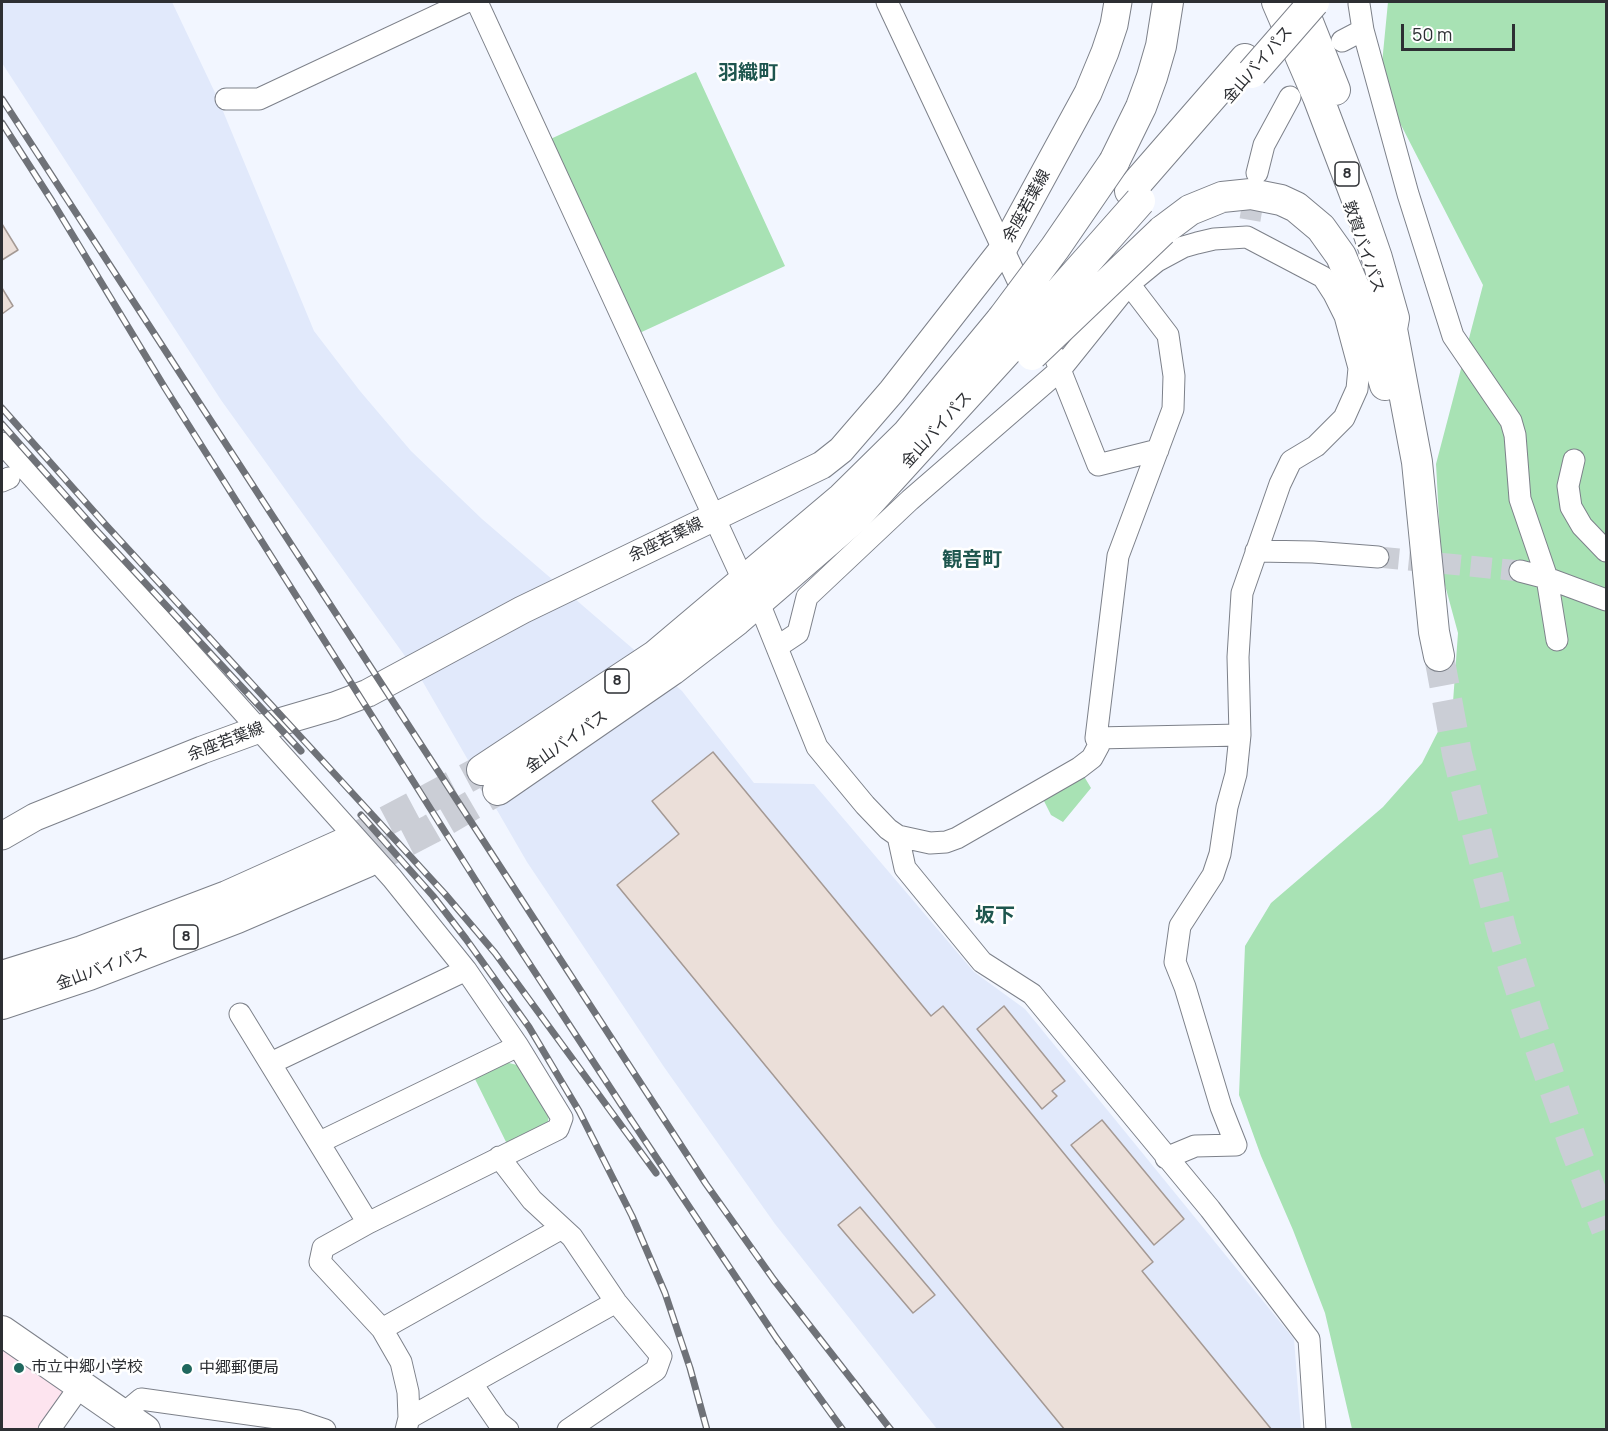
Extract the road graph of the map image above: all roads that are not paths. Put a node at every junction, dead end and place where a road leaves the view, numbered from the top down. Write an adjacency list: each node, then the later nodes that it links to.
1 (466, 2): 16 (street)
2 (477, 2): 27 (street)
3 (887, 2): 18 (street)
4 (1118, 2): 18 (main road, 余座若葉線)
5 (1168, 2): 21 (highway, 金山バイパス / 8, bridge)
6 (1256, 2): 20 (highway, 敦賀バイパス / 8)
7 (1277, 2): 20 (highway, 敦賀バイパス / 8)
8 (1295, 2): 14 (highway)
9 (1300, 2): 26 (highway)
10 (1314, 2): 14 (highway, 金山バイパス, bridge)
11 (1359, 4): 12 (street)
12 (1363, 30): 13 (street); 32 (street)
13 (1342, 41)
14 (1248, 66): 21 (highway, 金山バイパス / 8, bridge)
15 (1290, 97): 17 (street)
16 (226, 99)
17 (1257, 173)
18 (1003, 249): 22 (street); 27 (main road, 余座若葉線)
19 (1129, 284): 22 (street); 24 (street); 28 (street)
20 (1392, 329): 26 (highway, 敦賀バイパス / 8)
21 (1015, 335): 26 (highway, 敦賀バイパス / 8, bridge); 33 (highway, 金山バイパス / 8); 33 (highway, 金山バイパス / 8)
22 (1060, 370): 24 (street); 36 (street)
23 (2, 442): 37 (street)
24 (1158, 450): 39 (street)
25 (1574, 460): 29 (street)
26 (1417, 462)
27 (715, 516): 33 (street); 37 (main road, 余座若葉線)
28 (1256, 551): 30 (street); 38 (street)
29 (1606, 551)
30 (1378, 557)
31 (1520, 571): 32 (street)
32 (1547, 578): 34 (street); 35 (street)
33 (751, 592): 36 (street); 40 (highway, 金山バイパス / 8)
34 (1606, 600)
35 (1557, 640)
36 (777, 647): 42 (street)
37 (260, 729): 41 (main road, 余座若葉線); 43 (street)
38 (1240, 735): 39 (street); 51 (street)
39 (1096, 738): 42 (street)
40 (490, 780)
41 (2, 836)
42 (898, 836): 51 (street)
43 (466, 970): 47 (street); 48 (street)
44 (2, 976): 45 (highway, 金山バイパス / 8)
45 (2, 1004)
46 (240, 1014): 48 (street)
47 (518, 1046): 49 (street); 50 (street)
48 (271, 1063): 49 (street)
49 (320, 1142): 52 (street)
50 (500, 1157): 52 (street); 53 (street)
51 (1166, 1158): 65 (street)
52 (368, 1223): 55 (street)
53 (562, 1228): 54 (street); 55 (street)
54 (616, 1302): 57 (street); 64 (street)
55 (382, 1329): 60 (street)
56 (2, 1331): 58 (highway)
57 (472, 1384): 60 (street); 63 (street)
58 (81, 1385): 59 (highway); 61 (street)
59 (134, 1422): 62 (street)
60 (407, 1424)
61 (49, 1430)
62 (326, 1430)
63 (508, 1430)
64 (568, 1430)
65 (1315, 1430)

